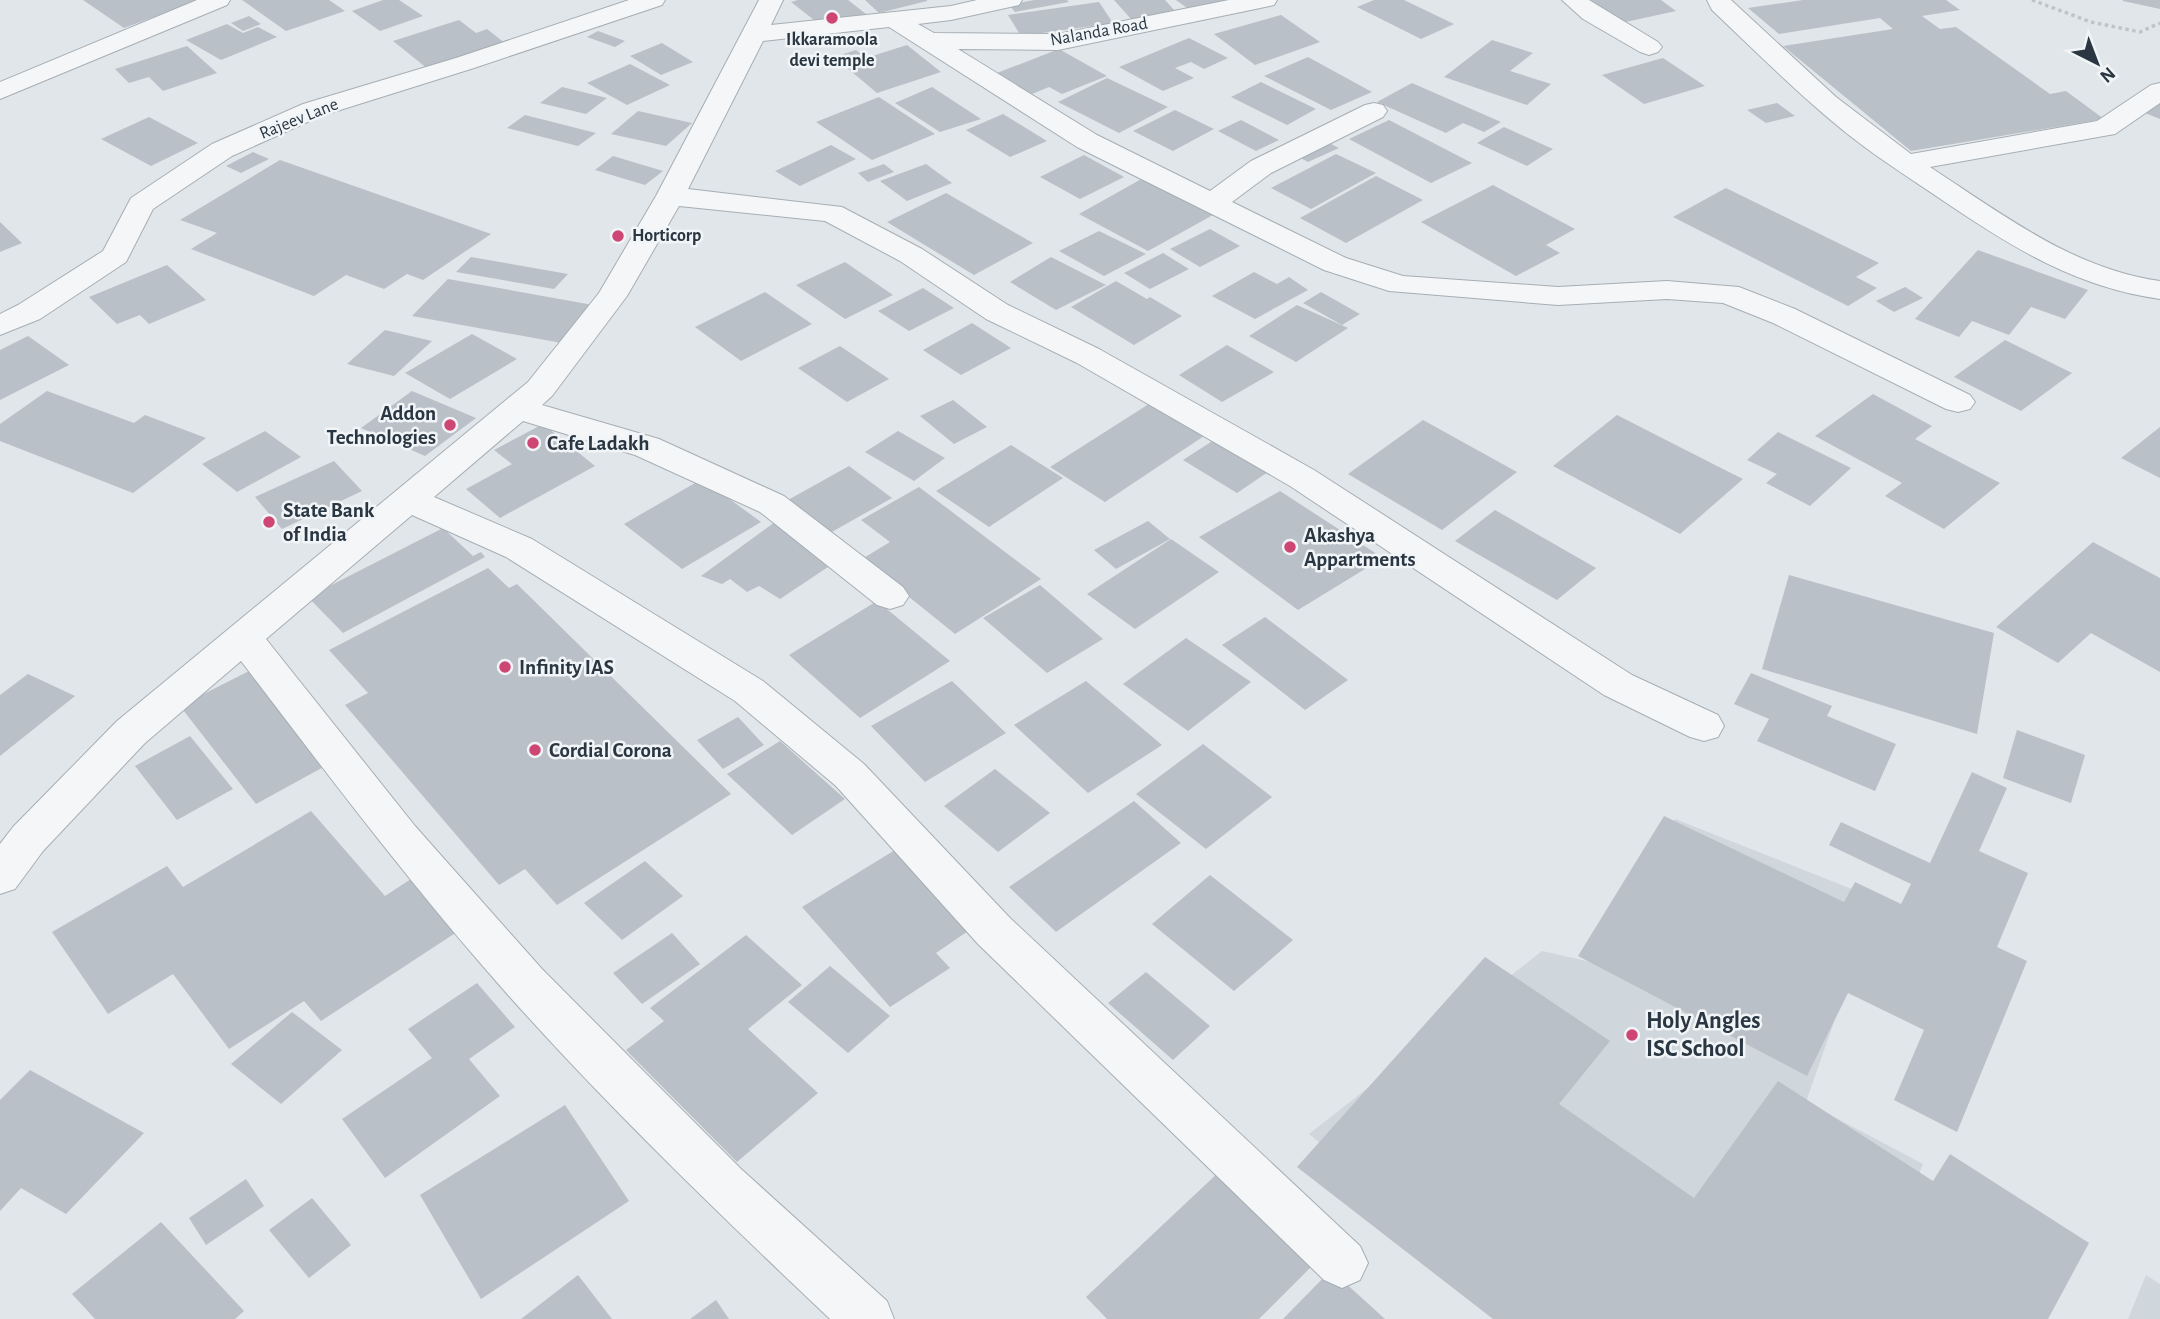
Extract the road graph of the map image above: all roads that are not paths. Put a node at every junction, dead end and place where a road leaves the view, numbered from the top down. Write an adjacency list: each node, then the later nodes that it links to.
1 (218, 0): 12 (street)
2 (653, 0): 19 (street, Rajeev Lane)
3 (771, 0): 9 (street)
4 (1010, 0): 8 (street)
5 (1265, 0): 10 (street, Nalanda Road)
6 (1574, 0): 11 (street)
7 (1719, 0): 15 (street)
8 (895, 20): 9 (street); 10 (street)
9 (753, 34): 16 (street)
10 (930, 41): 17 (street)
11 (1649, 47)
12 (0, 91)
13 (2160, 91): 15 (street)
14 (1374, 111): 17 (street)
15 (1905, 163): 18 (street)
16 (670, 195): 21 (street); 25 (street)
17 (1212, 203): 20 (street)
18 (2160, 290)
19 (0, 326)
20 (1958, 402)
21 (517, 408): 22 (street); 23 (street)
22 (408, 499): 24 (street); 27 (street)
23 (890, 596)
24 (243, 636): 26 (street); 28 (street)
25 (1704, 726)
26 (0, 877)
27 (1342, 1263)
28 (868, 1319)

